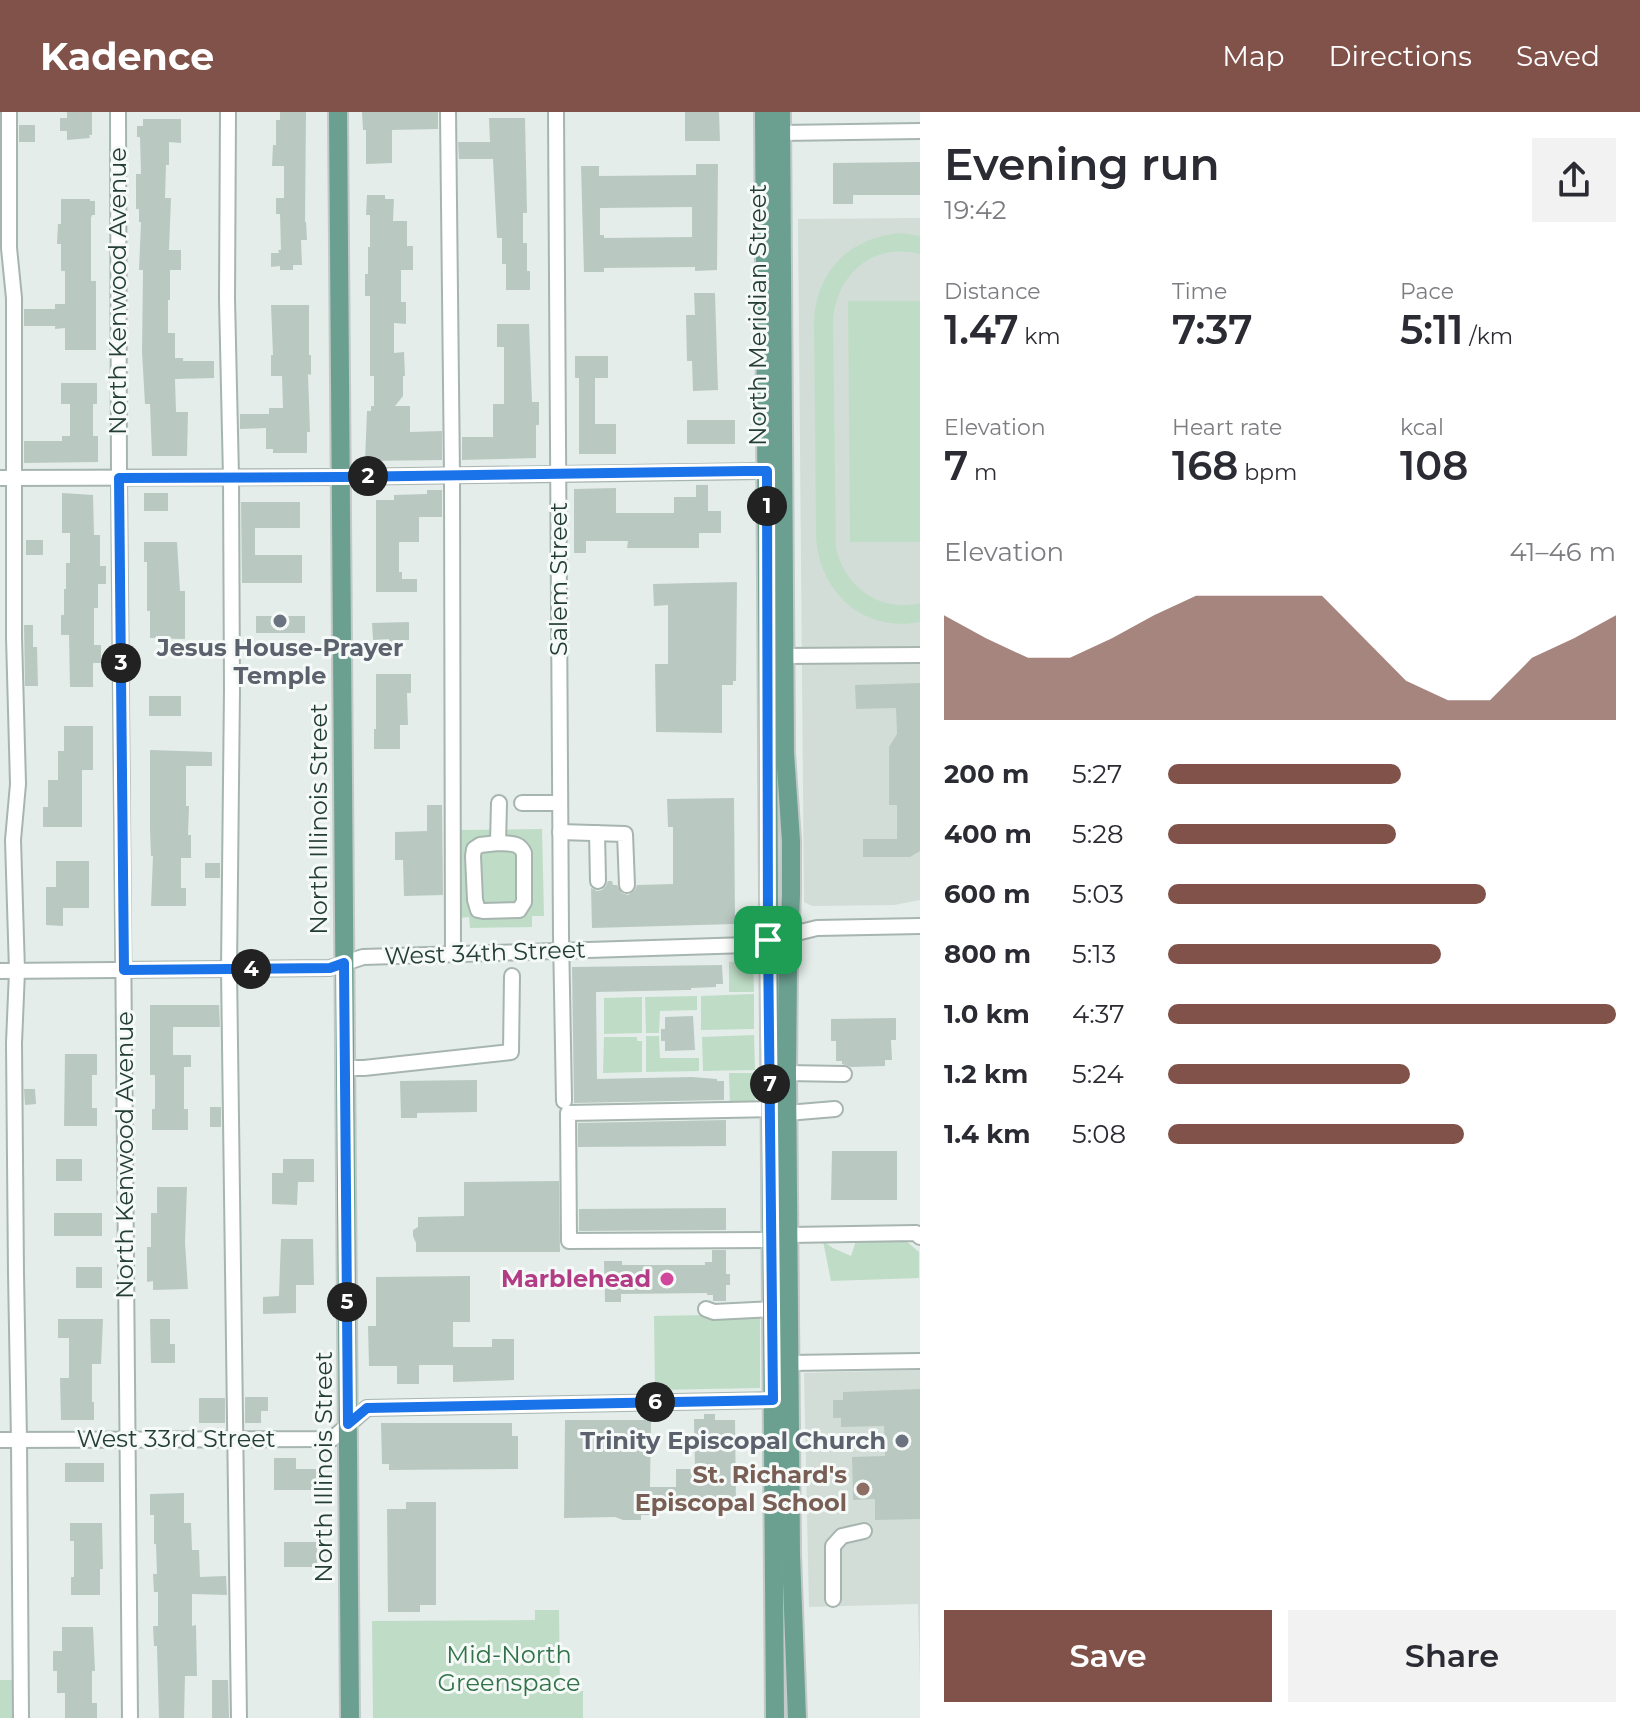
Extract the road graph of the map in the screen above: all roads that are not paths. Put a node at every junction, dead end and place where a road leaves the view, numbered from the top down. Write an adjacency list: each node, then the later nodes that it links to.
1 (9, 112): 16 (street)
2 (118, 112): 17 (street, North Kenwood Avenue)
3 (228, 112): 14 (street)
4 (338, 112): 15 (main road, North Illinois Street)
5 (448, 112): 13 (street)
6 (556, 112): 12 (street, Salem Street)
7 (764, 112): 11 (main road, North Meridian Street)
8 (781, 112): 10 (main road, North Meridian Street)
9 (920, 131): 10 (street)
10 (781, 133): 19 (main road, North Meridian Street)
11 (767, 471): 12 (street); 29 (main road, North Meridian Street)
12 (558, 473): 13 (street); 22 (street, Salem Street)
13 (452, 475): 15 (street); 31 (street)
14 (231, 477): 15 (street); 17 (street); 33 (street)
15 (341, 477): 32 (main road, North Illinois Street)
16 (7, 478): 17 (street); 36 (street)
17 (119, 478): 34 (street, North Kenwood Avenue)
18 (920, 655): 19 (street)
19 (784, 656): 29 (main road, North Meridian Street)
20 (499, 803): 25 (street)
21 (522, 803): 22 (street)
22 (560, 803): 23 (street, Salem Street)
23 (560, 832): 24 (street); 30 (street, Salem Street)
24 (597, 833): 26 (street); 27 (street)
25 (498, 843): 25 (street)
26 (598, 881)
27 (627, 885)
28 (920, 926): 29 (street, West 34th Street)
29 (779, 937): 30 (street, West 34th Street); 39 (main road, North Meridian Street); 43 (main road, North Meridian Street)
30 (561, 951): 31 (street, West 34th Street); 41 (street, Salem Street)
31 (453, 954): 32 (street, West 34th Street)
32 (344, 963): 33 (street, West 34th Street); 38 (main road, North Illinois Street)
33 (229, 969): 34 (street, West 34th Street); 53 (street)
34 (124, 970): 36 (street, West 34th Street); 52 (street, North Kenwood Avenue)
35 (0, 971): 36 (street, West 34th Street)
36 (17, 971): 55 (street)
37 (512, 976): 38 (street)
38 (345, 1068): 51 (main road, North Illinois Street)
39 (787, 1073): 40 (street); 43 (main road, North Meridian Street)
40 (844, 1074)
41 (564, 1101)
42 (835, 1109): 43 (street)
43 (779, 1111): 45 (main road, North Meridian Street); 45 (street)
44 (920, 1237): 45 (street)
45 (780, 1238): 47 (main road, North Meridian Street); 49 (main road, North Meridian Street)
46 (706, 1309): 47 (street)
47 (773, 1309): 50 (main road, North Meridian Street)
48 (920, 1361): 49 (street)
49 (790, 1363): 63 (main road, North Meridian Street)
50 (773, 1400): 51 (street, West 33rd Street); 62 (main road, North Meridian Street)
51 (348, 1424): 53 (street, West 33rd Street); 61 (main road, North Illinois Street)
52 (128, 1439): 53 (street, West 33rd Street); 55 (street, West 33rd Street); 59 (street, North Kenwood Avenue)
53 (237, 1439): 60 (street)
54 (0, 1440): 55 (street, West 33rd Street)
55 (19, 1440): 58 (street)
56 (864, 1531): 57 (street)
57 (833, 1599)
58 (21, 1718)
59 (130, 1718)
60 (239, 1718)
61 (350, 1718)
62 (775, 1718)
63 (797, 1718)

